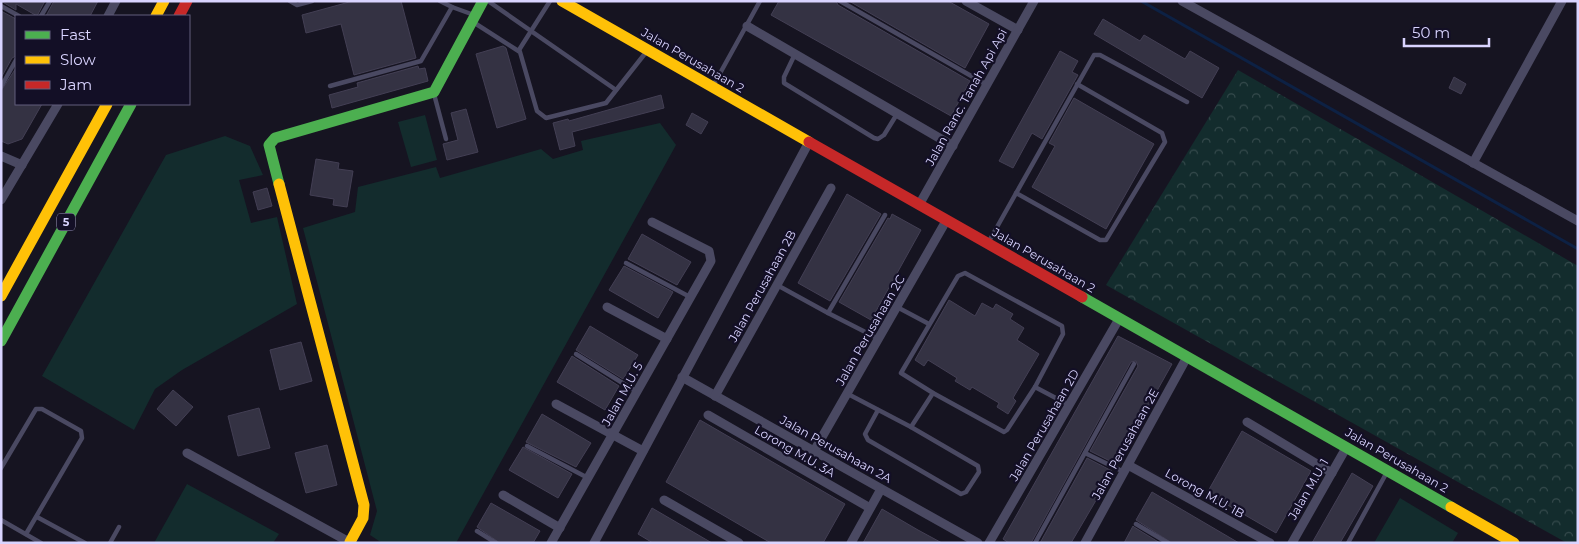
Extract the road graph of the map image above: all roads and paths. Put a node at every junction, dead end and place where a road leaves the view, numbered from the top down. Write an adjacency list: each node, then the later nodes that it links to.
1 (50, 1): 21 (lane)
2 (116, 1): 22 (street)
3 (164, 1): 23 (main road)
4 (187, 1): 24 (main road)
5 (290, 1): 6 (lane)
6 (312, 1)
7 (440, 1): 19 (lane)
8 (483, 1): 25 (main road)
9 (488, 1): 28 (lane)
10 (550, 1): 28 (lane)
11 (562, 1): 30 (main road, Jalan Perusahaan 2)
12 (760, 1): 26 (lane)
13 (840, 1): 34 (lane)
14 (966, 1): 27 (street)
15 (1034, 1): 27 (street, Jalan Ranc. Tanah Api Api)
16 (1182, 1): 49 (street)
17 (1562, 1): 49 (street)
18 (1, 6): 20 (lane)
19 (452, 7): 25 (lane); 35 (lane)
20 (17, 15)
21 (42, 15)
22 (109, 15)
23 (157, 15)
24 (180, 15)
25 (474, 18): 29 (lane); 39 (main road)
26 (747, 26): 31 (street); 37 (lane)
27 (1018, 30): 34 (street, Jalan Ranc. Tanah Api Api)
28 (531, 31): 29 (lane); 38 (lane)
29 (518, 50): 38 (lane)
30 (648, 50): 37 (main road, Jalan Perusahaan 2); 38 (lane)
31 (795, 54): 44 (street); 44 (lane)
32 (15, 62): 36 (lane)
33 (1077, 84): 40 (lane); 52 (lane); 52 (lane)
34 (987, 85): 47 (street, Jalan Ranc. Tanah Api Api)
35 (330, 86)
36 (1, 87)
37 (712, 87): 46 (main road, Jalan Perusahaan 2)
38 (616, 90)
39 (434, 92): 45 (lane); 114 (main road)
40 (1187, 102)
41 (57, 105): 50 (street)
42 (106, 105): 62 (main road, 5)
43 (130, 105): 74 (main road, 5)
44 (897, 114): 47 (street)
45 (446, 138)
46 (808, 142): 54 (main road, Jalan Perusahaan 2); 78 (street)
47 (953, 146): 54 (street, Jalan Ranc. Tanah Api Api)
48 (1, 156): 50 (street)
49 (1473, 163): 57 (street)
50 (22, 165): 53 (street)
51 (830, 188): 63 (street, Jalan Perusahaan 2B)
52 (1016, 193): 59 (lane)
53 (1, 200)
54 (919, 206): 56 (main road, Jalan Perusahaan 2)
55 (886, 215): 68 (lane)
56 (946, 220): 59 (main road, Jalan Perusahaan 2); 67 (street, Jalan Perusahaan 2C)
57 (1578, 221)
58 (652, 222): 65 (street, Jalan M.U. 5)
59 (988, 244): 69 (main road, Jalan Perusahaan 2)
60 (626, 264): 65 (lane)
61 (1, 270): 62 (street)
62 (12, 276): 64 (main road, 5); 71 (main road)
63 (777, 285): 68 (lane); 83 (street, Jalan Perusahaan 2B)
64 (1, 296)
65 (690, 297): 72 (street, Jalan M.U. 5)
66 (607, 307): 72 (street)
67 (897, 307): 70 (lane); 73 (street, Jalan Perusahaan 2C)
68 (828, 313): 73 (lane)
69 (1119, 319): 76 (main road, Jalan Perusahaan 2); 85 (street, Jalan Perusahaan 2D)
70 (929, 324): 79 (lane); 81 (lane)
71 (1, 334)
72 (667, 339): 80 (street, Jalan M.U. 5)
73 (879, 339): 82 (street, Jalan Perusahaan 2C)
74 (1, 341)
75 (576, 354): 80 (lane)
76 (1187, 357): 92 (main road, Jalan Perusahaan 2); 98 (street, Jalan Perusahaan 2E)
77 (1134, 364): 96 (lane)
78 (682, 377): 83 (street, Jalan Perusahaan 2A); 93 (street)
79 (1035, 386): 81 (lane); 85 (lane)
80 (638, 392): 90 (street, Jalan M.U. 5)
81 (933, 393): 89 (lane)
82 (848, 394): 86 (lane); 94 (street, Jalan Perusahaan 2C)
83 (715, 396): 94 (street, Jalan Perusahaan 2A)
84 (556, 404): 90 (street)
85 (1070, 405): 124 (street, Jalan Perusahaan 2D)
86 (878, 410): 89 (lane); 89 (lane)
87 (708, 415): 105 (street, Lorong M.U. 3A)
88 (1248, 422): 100 (street)
89 (911, 428)
90 (613, 436): 93 (street); 101 (street, Jalan M.U. 5)
91 (527, 446): 101 (lane)
92 (1346, 448): 99 (main road, Jalan Perusahaan 2); 100 (street, Jalan M.U. 1)
93 (643, 451): 120 (street)
94 (814, 451): 102 (street, Jalan Perusahaan 2A)
95 (187, 453): 114 (street)
96 (1085, 453): 98 (lane); 125 (lane)
97 (1, 468): 106 (lane)
98 (1126, 469): 126 (street, Jalan Perusahaan 2E); 128 (street, Lorong M.U. 1B)
99 (1388, 471): 113 (main road, Jalan Perusahaan 2); 130 (lane)
100 (1332, 473): 129 (street, Jalan M.U. 1)
101 (588, 478): 110 (street, Jalan M.U. 5)
102 (882, 489): 105 (street); 123 (street, Jalan Perusahaan 2A)
103 (503, 495): 110 (street)
104 (664, 500): 121 (street)
105 (870, 508): 122 (street)
106 (37, 517): 112 (lane); 116 (lane)
107 (1, 520): 112 (lane)
108 (1136, 524): 127 (lane)
109 (119, 527): 117 (lane)
110 (560, 528): 119 (street, Jalan M.U. 5)
111 (477, 531): 118 (lane)
112 (26, 534): 115 (lane)
113 (1495, 538): 131 (main road, Jalan Perusahaan 2)
114 (351, 542)
115 (41, 543)
116 (85, 543)
117 (110, 543)
118 (496, 543)
119 (551, 543)
120 (594, 543)
121 (739, 543)
122 (851, 543)
123 (978, 543)
124 (989, 543)
125 (1035, 543)
126 (1085, 543)
127 (1168, 543)
128 (1270, 543)
129 (1292, 543)
130 (1348, 543)
131 (1514, 543)

